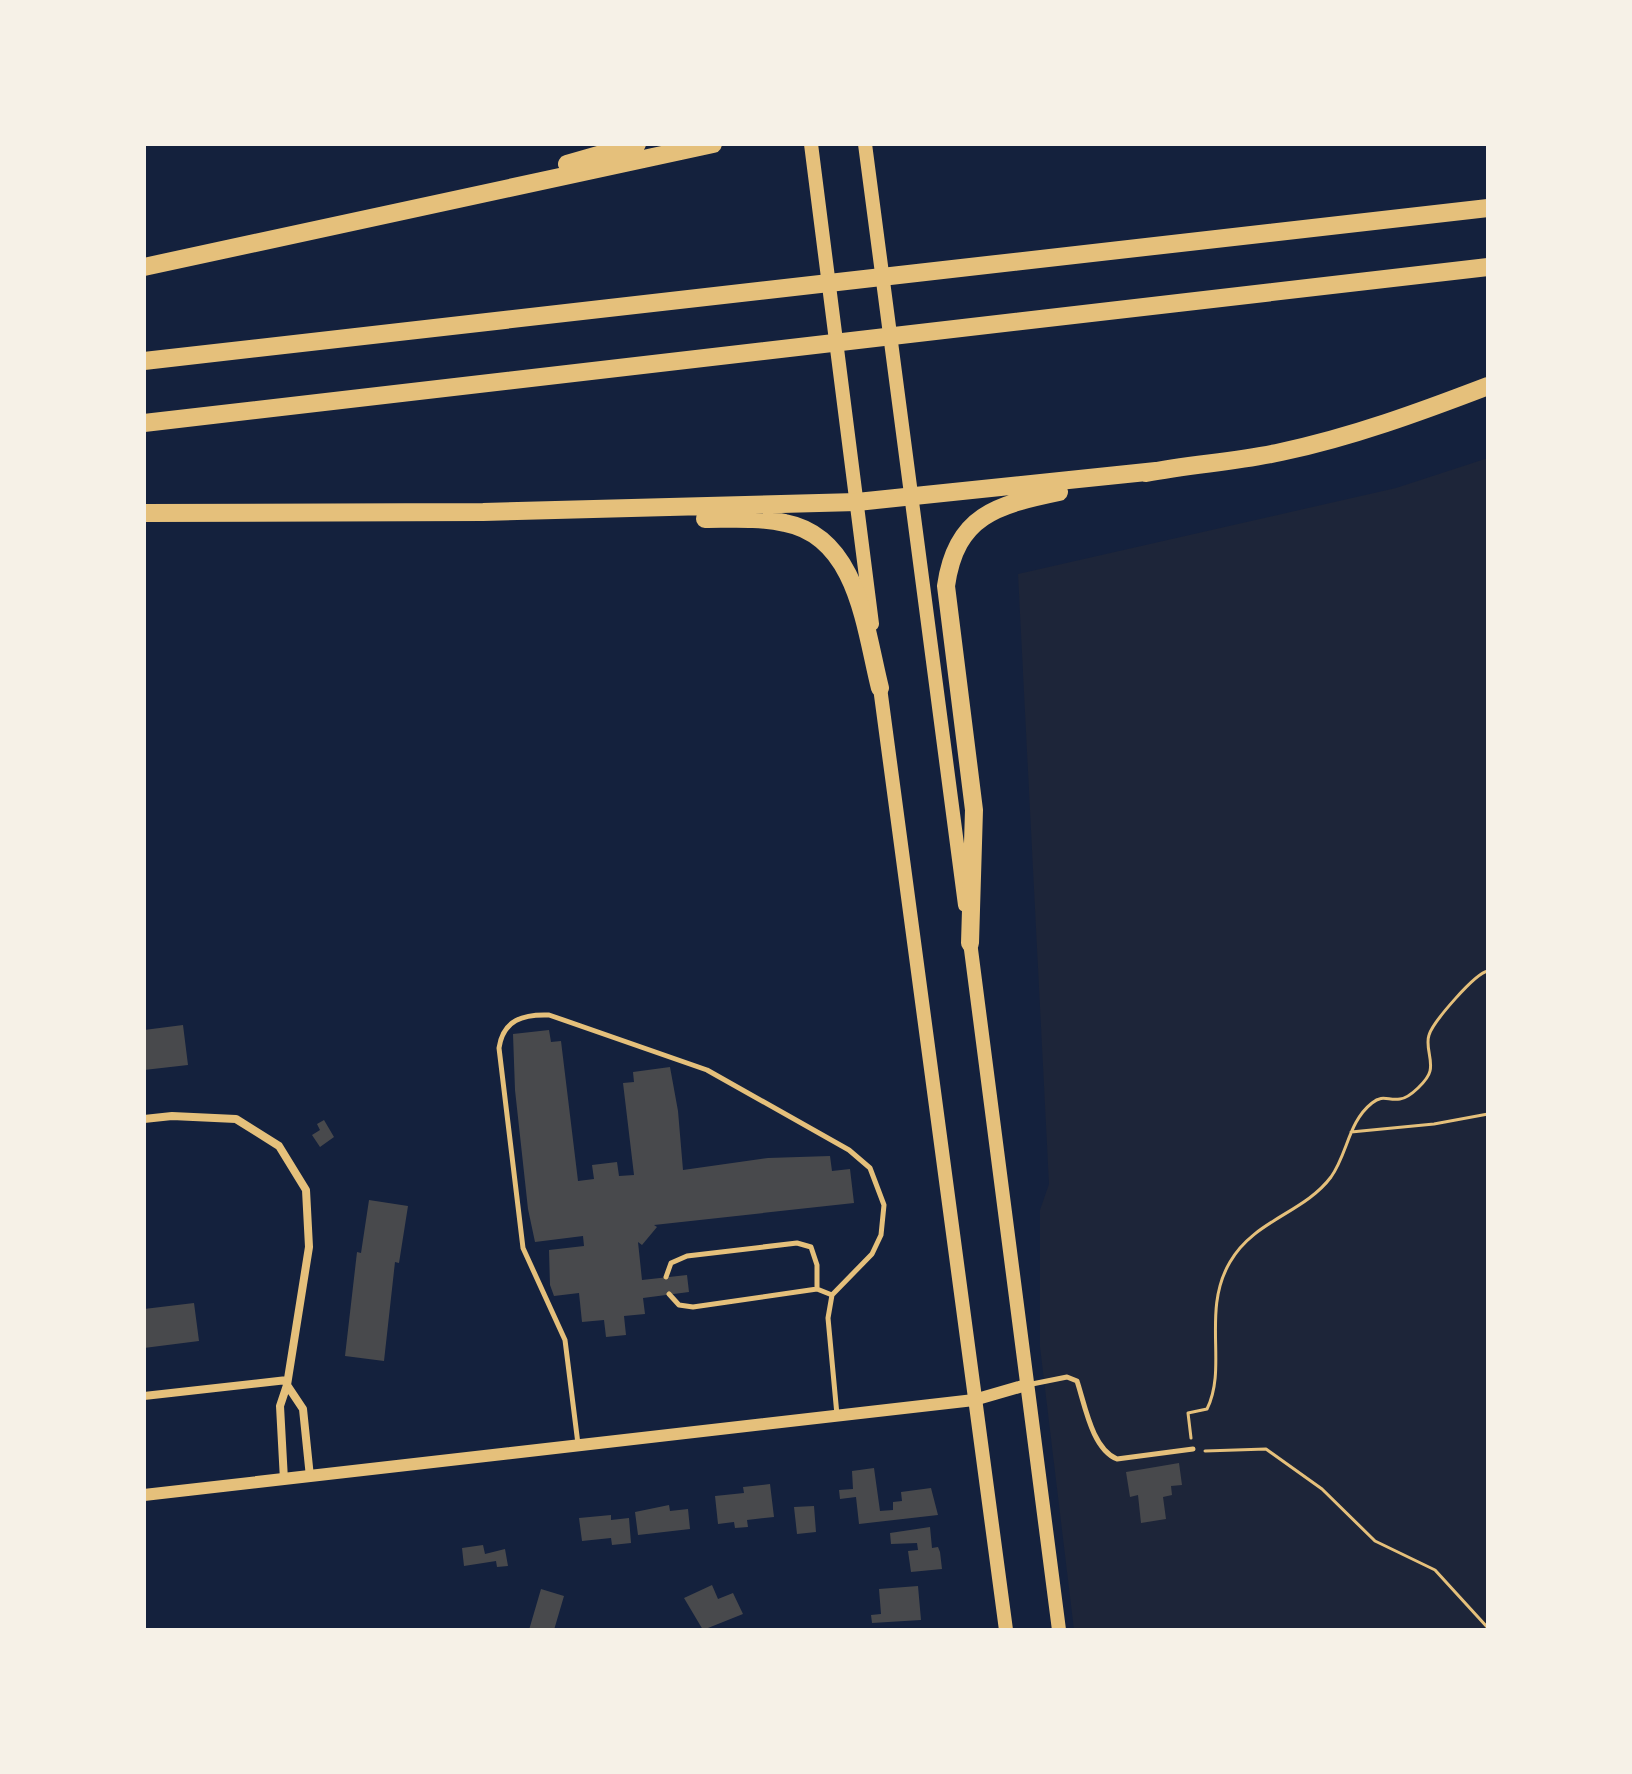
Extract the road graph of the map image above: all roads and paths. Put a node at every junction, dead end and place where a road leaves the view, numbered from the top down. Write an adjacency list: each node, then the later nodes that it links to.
1 (637, 144): 5 (highway)
2 (713, 144): 5 (highway)
3 (811, 144): 14 (main road)
4 (865, 144): 13 (main road)
5 (514, 185): 7 (highway)
6 (1488, 208): 9 (highway)
7 (144, 267)
8 (1488, 267): 11 (highway)
9 (144, 361)
10 (1488, 386): 12 (highway)
11 (144, 423)
12 (1156, 471): 13 (highway); 18 (highway)
13 (910, 498): 14 (highway); 18 (main road)
14 (857, 502): 15 (highway); 17 (main road)
15 (647, 509): 16 (highway); 17 (highway)
16 (144, 513)
17 (880, 688): 30 (main road)
18 (970, 943): 28 (main road)
19 (1488, 971): 22 (path)
20 (1488, 1114): 22 (path)
21 (144, 1119): 27 (street)
22 (1351, 1132): 33 (path)
23 (666, 1277): 24 (lane)
24 (817, 1289): 25 (lane); 26 (lane)
25 (669, 1294)
26 (832, 1295): 31 (lane); 32 (lane)
27 (287, 1382): 29 (street); 34 (street); 35 (street)
28 (1026, 1385): 30 (street); 33 (lane); 39 (main road)
29 (144, 1396)
30 (974, 1400): 31 (street); 38 (main road)
31 (837, 1415): 32 (street)
32 (578, 1445): 34 (street)
33 (1193, 1449): 37 (path)
34 (310, 1477): 35 (street)
35 (284, 1480): 36 (street)
36 (144, 1495)
37 (1488, 1628)
38 (1006, 1630)
39 (1059, 1630)

